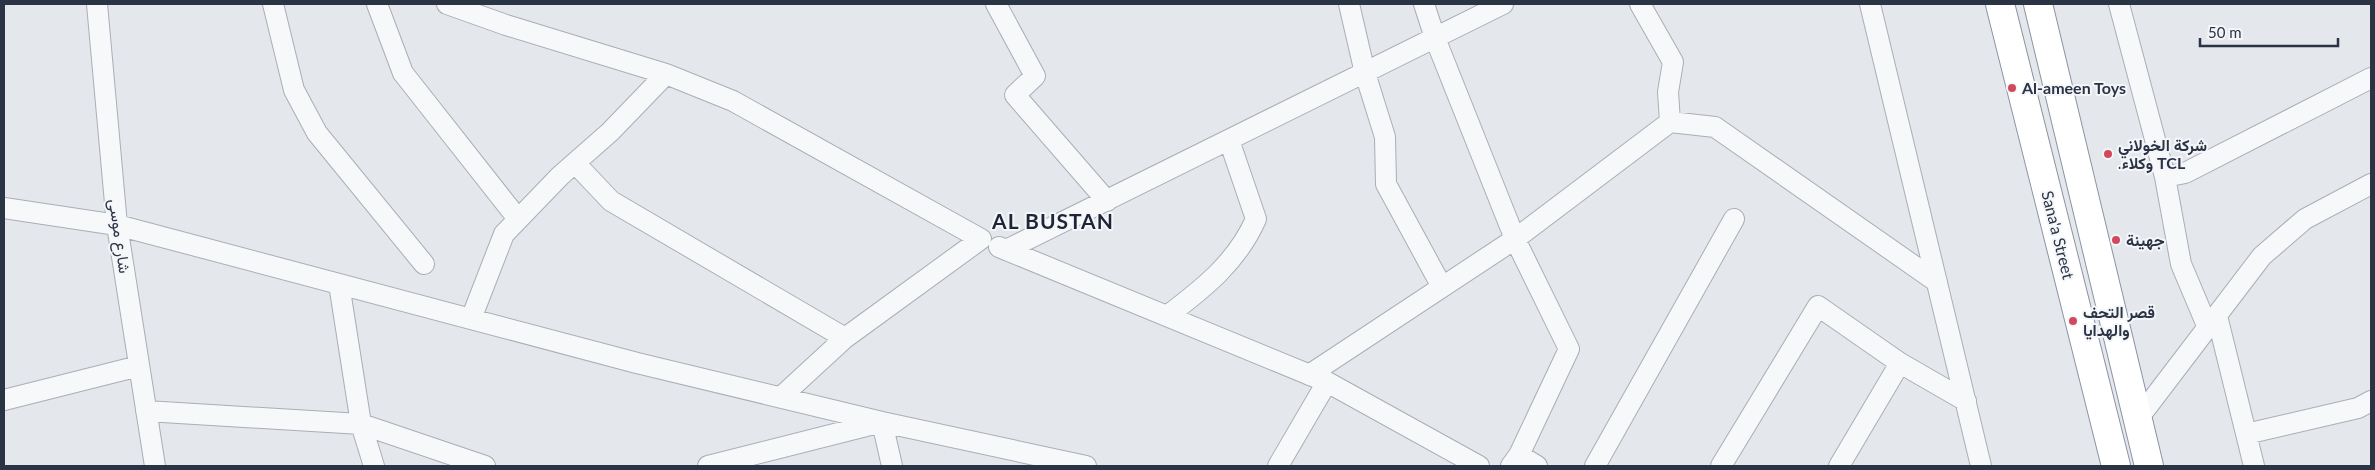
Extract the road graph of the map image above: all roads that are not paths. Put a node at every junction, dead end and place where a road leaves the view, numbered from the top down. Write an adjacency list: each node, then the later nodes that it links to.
1 (97, 4): 31 (street, شارع موسى)
2 (273, 4): 35 (street)
3 (377, 4): 29 (street)
4 (447, 4): 18 (street)
5 (996, 4): 27 (street)
6 (1349, 4): 17 (street)
7 (1424, 4): 14 (street)
8 (1503, 4): 14 (street)
9 (1640, 4): 22 (street)
10 (1870, 4): 36 (street)
11 (2000, 4): 16 (highway, Sana'a Street)
12 (2038, 4): 15 (highway, Sana'a Street)
13 (2119, 4): 25 (street)
14 (1435, 38): 17 (street); 33 (street)
15 (2047, 44): 16 (highway); 20 (highway, Sana'a Street)
16 (2011, 49): 21 (highway, Sana'a Street)
17 (1365, 73): 23 (street); 38 (street)
18 (666, 74): 24 (street); 32 (street)
19 (2371, 78): 25 (street)
20 (2062, 111): 21 (highway); 51 (highway, Sana'a Street)
21 (2027, 113): 69 (highway, Sana'a Street)
22 (1670, 122): 33 (street); 36 (street)
23 (1229, 140): 27 (street); 39 (street)
24 (576, 162): 29 (street); 42 (street)
25 (2165, 177): 41 (street)
26 (2371, 184): 41 (street)
27 (1107, 201): 34 (street)
28 (4, 208): 31 (street)
29 (518, 219): 40 (street)
30 (1734, 219): 65 (street)
31 (117, 225): 37 (street); 44 (street, شارع موسى)
32 (981, 239): 34 (street); 42 (street)
33 (1515, 239): 38 (street); 55 (street)
34 (1006, 250): 39 (street)
35 (424, 264)
36 (1937, 282): 48 (street)
37 (339, 284): 40 (street); 53 (street)
38 (1442, 287): 45 (street)
39 (1167, 316): 45 (street)
40 (471, 319): 46 (street)
41 (2213, 322): 51 (street); 54 (street)
42 (845, 338): 46 (street)
43 (1900, 363): 48 (street); 66 (street); 67 (street)
44 (139, 366): 47 (street); 50 (street, شارع موسى)
45 (1318, 379): 62 (street); 63 (street)
46 (782, 396): 52 (street)
47 (4, 399)
48 (1966, 401): 68 (street)
49 (2367, 410): 54 (street)
50 (146, 411): 53 (street); 56 (street, شارع موسى)
51 (2137, 420): 70 (highway, Sana'a Street)
52 (882, 422): 59 (street); 60 (street); 61 (street)
53 (361, 424): 57 (street); 58 (street)
54 (2246, 434): 71 (street)
55 (1515, 461): 64 (street)
56 (155, 466)
57 (374, 466)
58 (485, 466)
59 (708, 466)
60 (892, 466)
61 (1086, 466)
62 (1278, 466)
63 (1479, 466)
64 (1537, 466)
65 (1595, 466)
66 (1721, 466)
67 (1839, 466)
68 (1981, 466)
69 (2116, 466)
70 (2149, 466)
71 (2254, 466)

